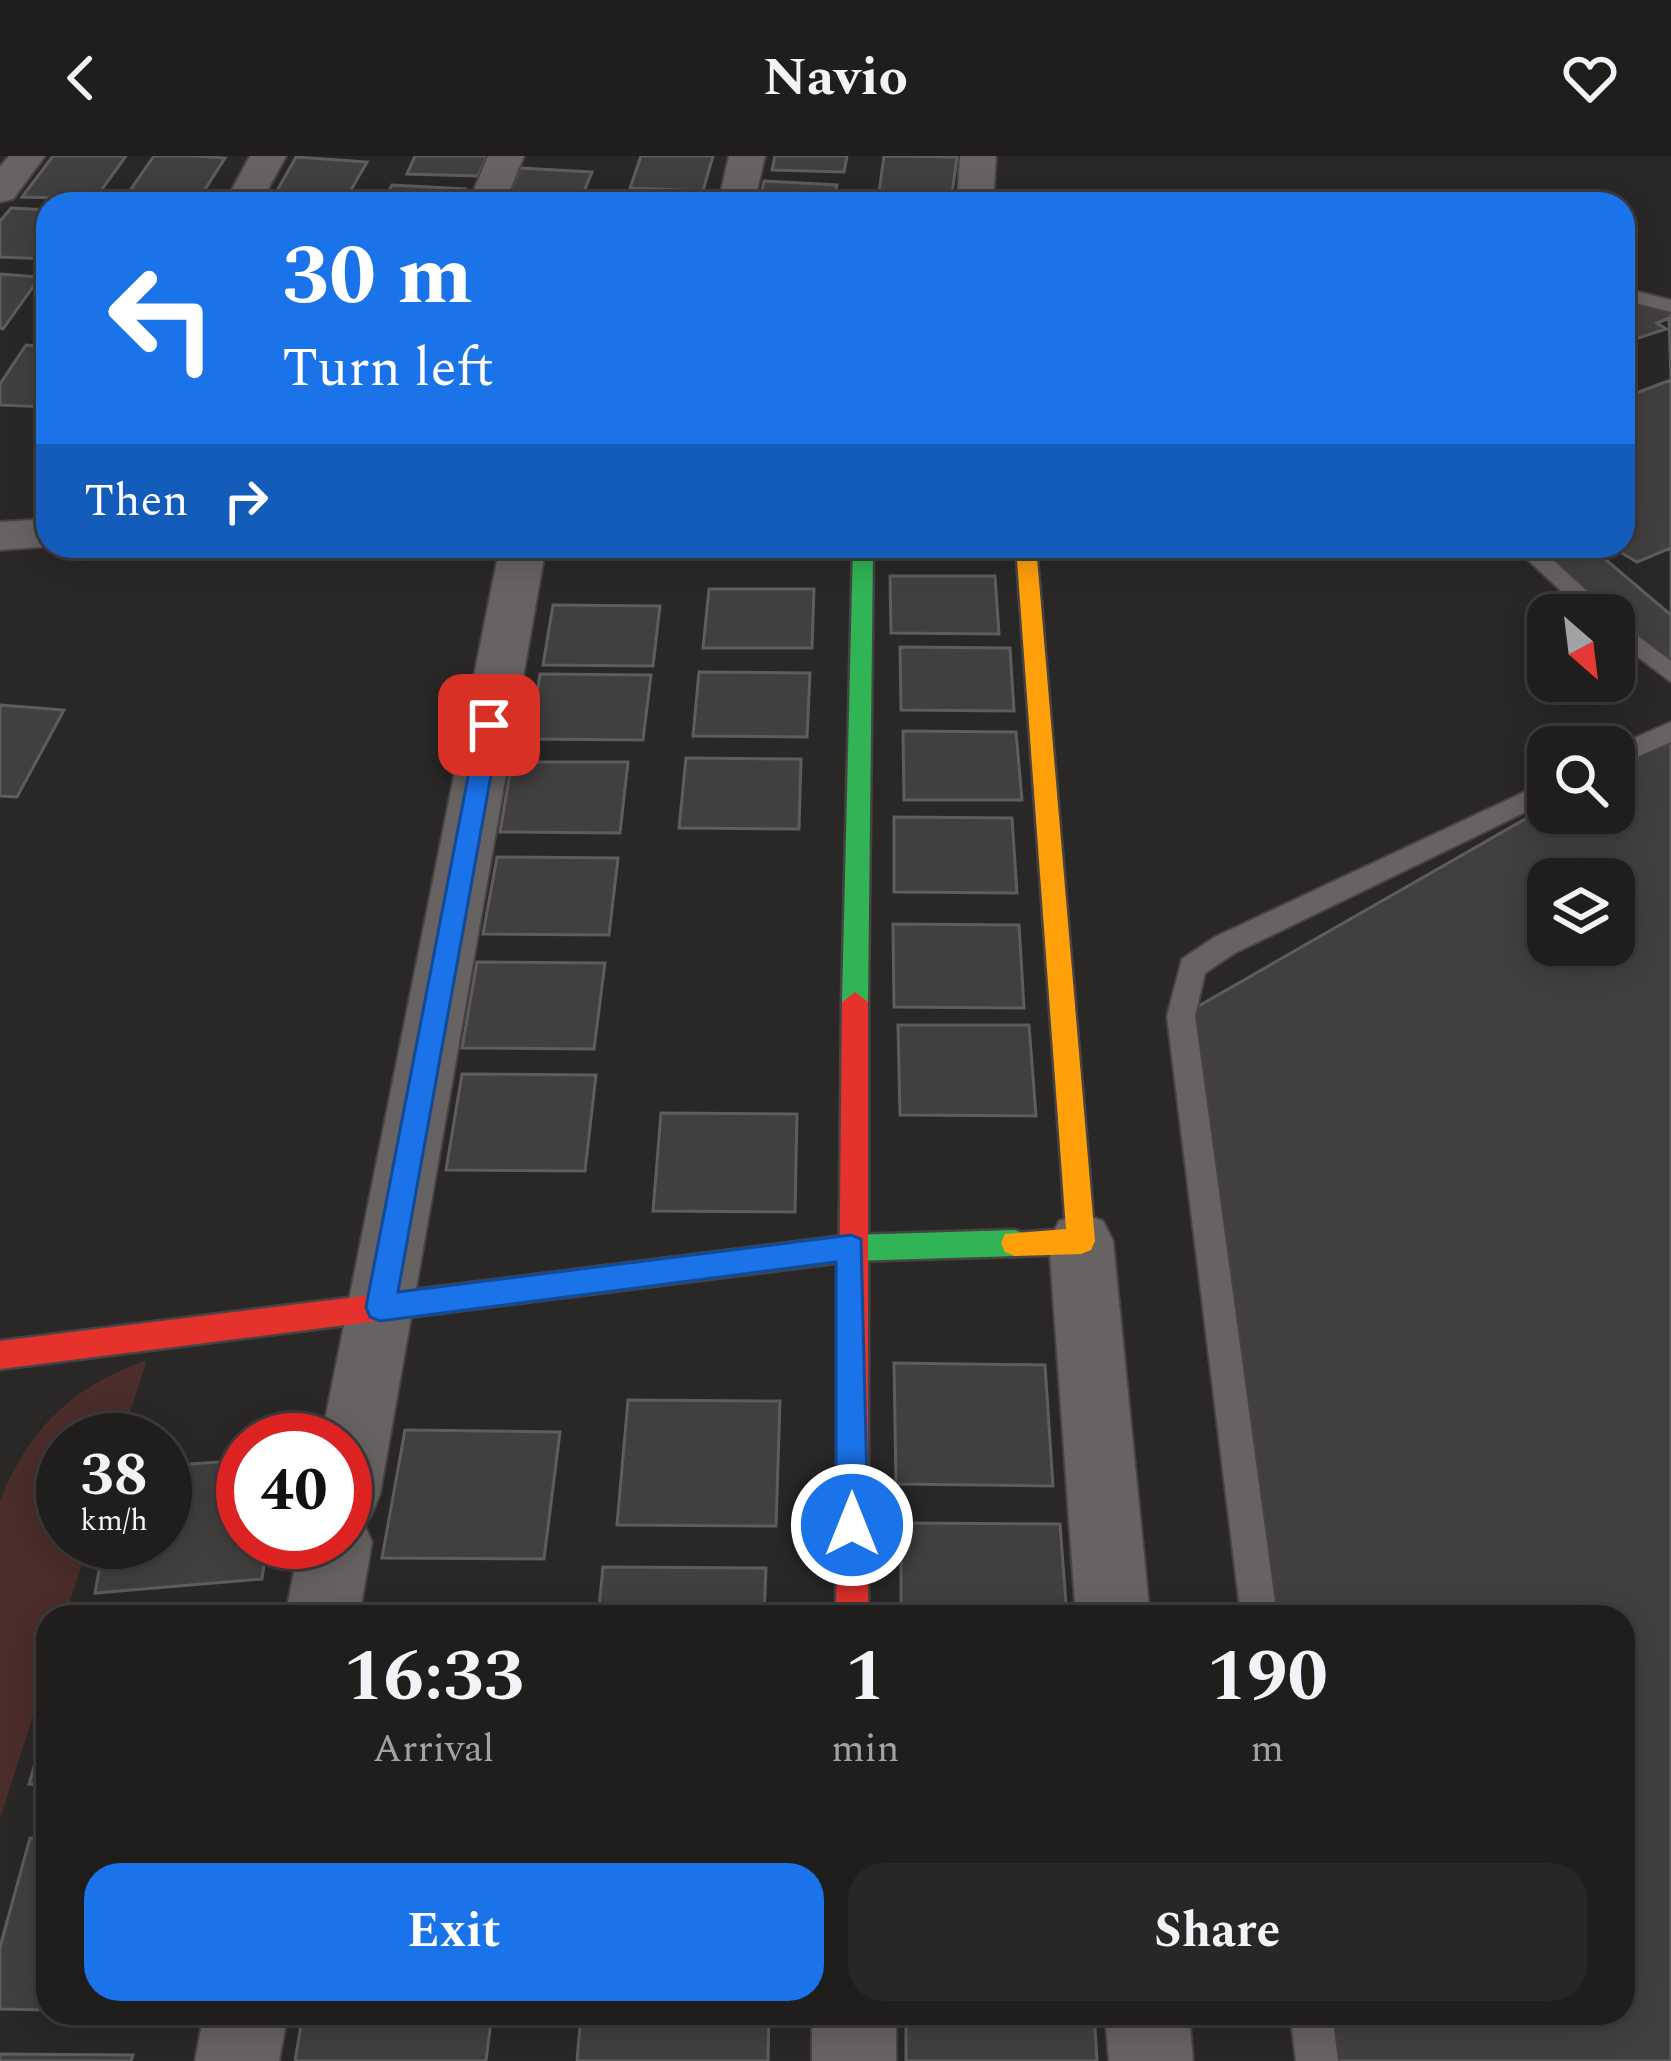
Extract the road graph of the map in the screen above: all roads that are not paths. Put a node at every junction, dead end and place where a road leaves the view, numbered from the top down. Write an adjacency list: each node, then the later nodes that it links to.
1 (27, 156): 6 (street)
2 (268, 156): 7 (street)
3 (506, 156): 8 (street)
4 (747, 156): 9 (street)
5 (978, 156): 10 (street)
6 (0, 191)
7 (248, 192)
8 (491, 192)
9 (739, 192)
10 (976, 192)
11 (1635, 297): 12 (lane)
12 (1671, 305)
13 (521, 558): 25 (street)
14 (863, 558): 24 (street)
15 (1027, 558): 23 (street)
16 (1537, 558): 17 (lane)
17 (1578, 594)
18 (1635, 644): 19 (lane)
19 (1671, 674)
20 (1671, 731): 21 (lane)
21 (1635, 748)
22 (1527, 800): 32 (lane)
23 (1081, 1241): 24 (street); 31 (street)
24 (851, 1248): 25 (street); 30 (street)
25 (380, 1307): 26 (street); 27 (street)
26 (3, 1362)
27 (360, 1413)
28 (331, 1569): 29 (street)
29 (324, 1605)
30 (852, 1605)
31 (1112, 1605)
32 (1257, 1605)
33 (244, 2025): 37 (street)
34 (854, 2025): 38 (street)
35 (1148, 2025): 39 (street)
36 (1312, 2025): 40 (lane)
37 (237, 2061)
38 (854, 2061)
39 (1151, 2061)
40 (1317, 2061)

